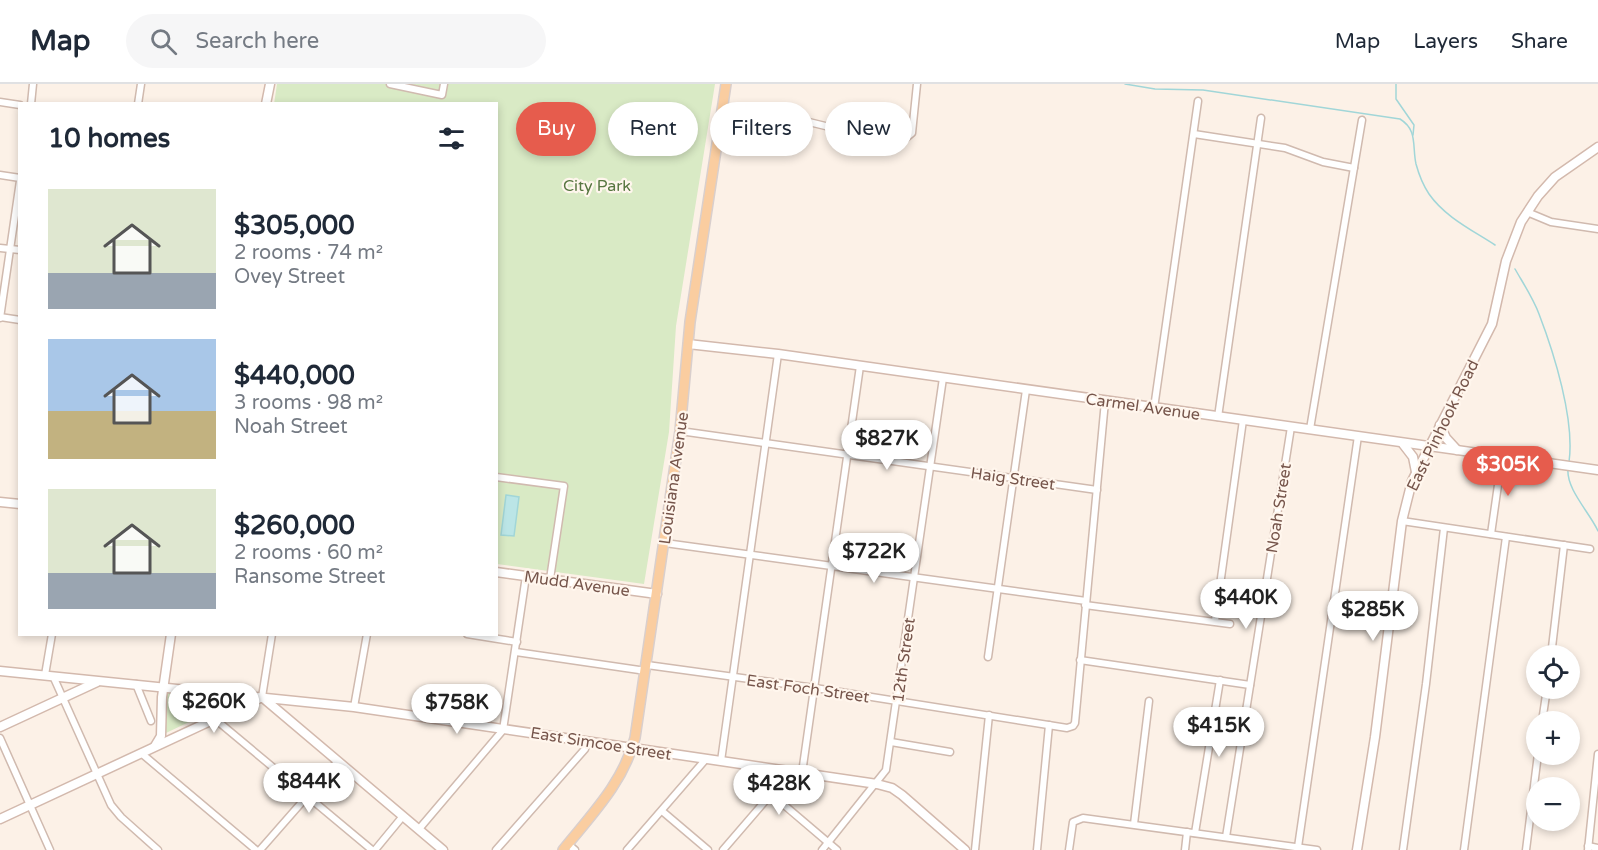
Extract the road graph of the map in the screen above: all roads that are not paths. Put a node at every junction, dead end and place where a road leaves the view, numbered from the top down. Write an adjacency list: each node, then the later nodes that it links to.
1 (33, 84): 10 (street)
2 (141, 84): 11 (street)
3 (270, 84): 12 (main road)
4 (390, 84): 5 (street)
5 (444, 84)
6 (726, 84): 13 (main road, Louisiana Avenue)
7 (917, 84): 17 (street)
8 (1198, 101): 18 (street)
9 (0, 102): 14 (street)
10 (31, 102)
11 (138, 102)
12 (266, 102)
13 (724, 102)
14 (18, 105)
15 (1261, 118): 19 (street)
16 (1362, 120): 22 (street)
17 (813, 123)
18 (1194, 134): 19 (street); 39 (street)
19 (1257, 144): 22 (street); 40 (street)
20 (1598, 147): 26 (main road, East Pinhook Road)
21 (716, 156): 33 (main road, Louisiana Avenue)
22 (1354, 168): 44 (street)
23 (0, 175): 24 (street)
24 (18, 180)
25 (18, 194): 29 (street)
26 (1527, 212): 27 (street); 42 (main road, East Pinhook Road)
27 (1598, 229)
28 (0, 248): 29 (street)
29 (10, 249): 30 (street); 31 (street)
30 (18, 250)
31 (0, 317): 32 (street)
32 (18, 320)
33 (688, 344): 34 (main road, Carmel Avenue); 45 (main road, Louisiana Avenue)
34 (778, 354): 35 (main road, Carmel Avenue); 47 (street)
35 (860, 366): 36 (main road, Carmel Avenue); 51 (street)
36 (943, 378): 37 (main road, Carmel Avenue); 53 (street, 12th Street)
37 (1026, 390): 38 (main road, Carmel Avenue); 57 (street)
38 (1105, 401): 39 (main road, Carmel Avenue); 58 (street)
39 (1154, 408): 40 (main road, Carmel Avenue)
40 (1218, 417): 41 (main road, Carmel Avenue)
41 (1243, 420): 43 (main road, Carmel Avenue); 75 (street)
42 (1440, 424): 49 (main road, East Pinhook Road); 50 (main road)
43 (1291, 427): 44 (main road, Carmel Avenue); 77 (street, Noah Street)
44 (1310, 429): 46 (main road, Carmel Avenue)
45 (680, 431): 47 (street, Haig Street); 65 (main road, Louisiana Avenue)
46 (1358, 436): 48 (main road, Carmel Avenue); 142 (street)
47 (766, 442): 51 (street, Haig Street); 68 (street)
48 (1403, 443): 49 (main road, Carmel Avenue); 55 (main road)
49 (1428, 447): 50 (main road, Carmel Avenue); 55 (main road, East Pinhook Road)
50 (1457, 450): 52 (main road, Carmel Avenue)
51 (848, 454): 53 (street, Haig Street); 69 (street)
52 (1502, 457): 54 (main road, Carmel Avenue); 63 (street)
53 (931, 466): 57 (street, Haig Street); 72 (street, 12th Street)
54 (1598, 470)
55 (1416, 472): 61 (main road, East Pinhook Road)
56 (498, 477): 73 (street)
57 (1013, 478): 58 (street, Haig Street); 74 (street)
58 (1097, 490): 78 (street)
59 (0, 502): 60 (main road)
60 (18, 504)
61 (1402, 521): 62 (street); 165 (main road, East Pinhook Road)
62 (1444, 528): 63 (street); 166 (street)
63 (1491, 534): 64 (street)
64 (1506, 537): 66 (street); 167 (street)
65 (665, 543): 68 (street); 76 (main road, Louisiana Avenue)
66 (1564, 545): 67 (street); 87 (street)
67 (1590, 549)
68 (749, 554): 69 (street); 94 (street)
69 (833, 566): 72 (street); 100 (street)
70 (498, 572): 71 (main road, Mudd Avenue)
71 (526, 576): 73 (main road, Mudd Avenue); 86 (street)
72 (915, 578): 74 (street); 103 (street, 12th Street)
73 (550, 579): 76 (main road, Mudd Avenue)
74 (998, 589): 78 (street); 89 (street)
75 (1220, 591): 77 (street); 79 (street)
76 (657, 594): 91 (main road, Louisiana Avenue)
77 (1264, 597): 98 (street, Noah Street)
78 (1085, 603): 79 (street); 90 (street)
79 (1215, 621): 80 (street)
80 (1230, 624)
81 (52, 636): 93 (street)
82 (171, 636): 99 (main road)
83 (272, 636): 101 (street)
84 (367, 636): 105 (street)
85 (480, 636): 86 (street)
86 (517, 642): 88 (street)
87 (1552, 645)
88 (516, 652): 91 (street, East Foch Street); 111 (street)
89 (988, 657)
90 (1080, 660): 95 (street); 109 (street, East Foch Street)
91 (647, 668): 94 (street, East Foch Street); 116 (main road, Louisiana Avenue)
92 (0, 671): 93 (main road, East Simcoe Street)
93 (49, 676): 96 (main road, East Simcoe Street); 102 (street)
94 (732, 677): 100 (street, East Foch Street); 122 (street)
95 (1220, 680): 98 (street); 138 (street)
96 (100, 681): 97 (main road, East Simcoe Street); 102 (main road)
97 (136, 684): 99 (main road, East Simcoe Street); 108 (street)
98 (1250, 685): 139 (street, Noah Street)
99 (164, 687): 101 (main road, East Simcoe Street); 115 (main road)
100 (815, 688): 103 (street, East Foch Street); 127 (street)
101 (262, 697): 105 (main road, East Simcoe Street); 107 (main road); 121 (main road)
102 (63, 698): 110 (main road); 126 (street)
103 (897, 701): 106 (street, East Foch Street); 114 (street, 12th Street)
104 (1149, 701): 135 (street)
105 (354, 707): 111 (main road, East Simcoe Street)
106 (989, 715): 109 (street, East Foch Street); 160 (street)
107 (215, 719): 115 (main road); 130 (street)
108 (151, 721)
109 (1049, 725): 161 (street)
110 (0, 728)
111 (504, 729): 113 (main road, East Simcoe Street); 136 (street)
112 (0, 738): 131 (street)
113 (587, 741): 116 (main road, East Simcoe Street); 153 (street)
114 (891, 742): 117 (street); 128 (street, 12th Street)
115 (154, 747): 118 (main road)
116 (633, 748): 120 (main road, East Simcoe Street); 143 (main road, Louisiana Avenue)
117 (950, 752)
118 (141, 753): 126 (main road); 149 (street)
119 (1598, 754): 145 (street)
120 (706, 759): 122 (main road, East Simcoe Street); 132 (street)
121 (338, 761): 130 (street); 133 (main road)
122 (721, 761): 123 (main road, East Simcoe Street)
123 (742, 764): 125 (main road, East Simcoe Street); 129 (street)
124 (1537, 765): 168 (street)
125 (791, 771): 127 (main road, East Simcoe Street); 129 (street)
126 (96, 773): 131 (main road); 141 (street)
127 (802, 773): 128 (main road, East Simcoe Street)
128 (877, 784): 140 (street, 12th Street); 159 (main road, East Simcoe Street)
129 (771, 793): 140 (street); 156 (street)
130 (308, 796): 150 (street); 151 (street)
131 (30, 804): 134 (main road); 147 (street)
132 (662, 811): 154 (street); 155 (street)
133 (403, 816): 136 (main road); 151 (street)
134 (0, 819)
135 (1134, 824): 137 (street); 162 (street)
136 (419, 830): 152 (main road)
137 (1187, 832): 138 (street); 163 (street)
138 (1195, 832): 139 (street)
139 (1226, 837): 144 (street)
140 (828, 843): 157 (street, 12th Street); 158 (street)
141 (149, 847): 148 (street)
142 (1298, 847): 144 (street); 164 (street)
143 (569, 848)
144 (1286, 848)
145 (1588, 848): 146 (street)
146 (1598, 848)
147 (50, 850)
148 (158, 850)
149 (255, 850)
150 (260, 850)
151 (373, 850)
152 (443, 850)
153 (496, 850)
154 (627, 850)
155 (708, 850)
156 (723, 850)
157 (822, 850)
158 (837, 850)
159 (965, 850)
160 (975, 850)
161 (1037, 850)
162 (1069, 850)
163 (1185, 850)
164 (1317, 850)
165 (1357, 850)
166 (1403, 850)
167 (1464, 850)
168 (1526, 850)

